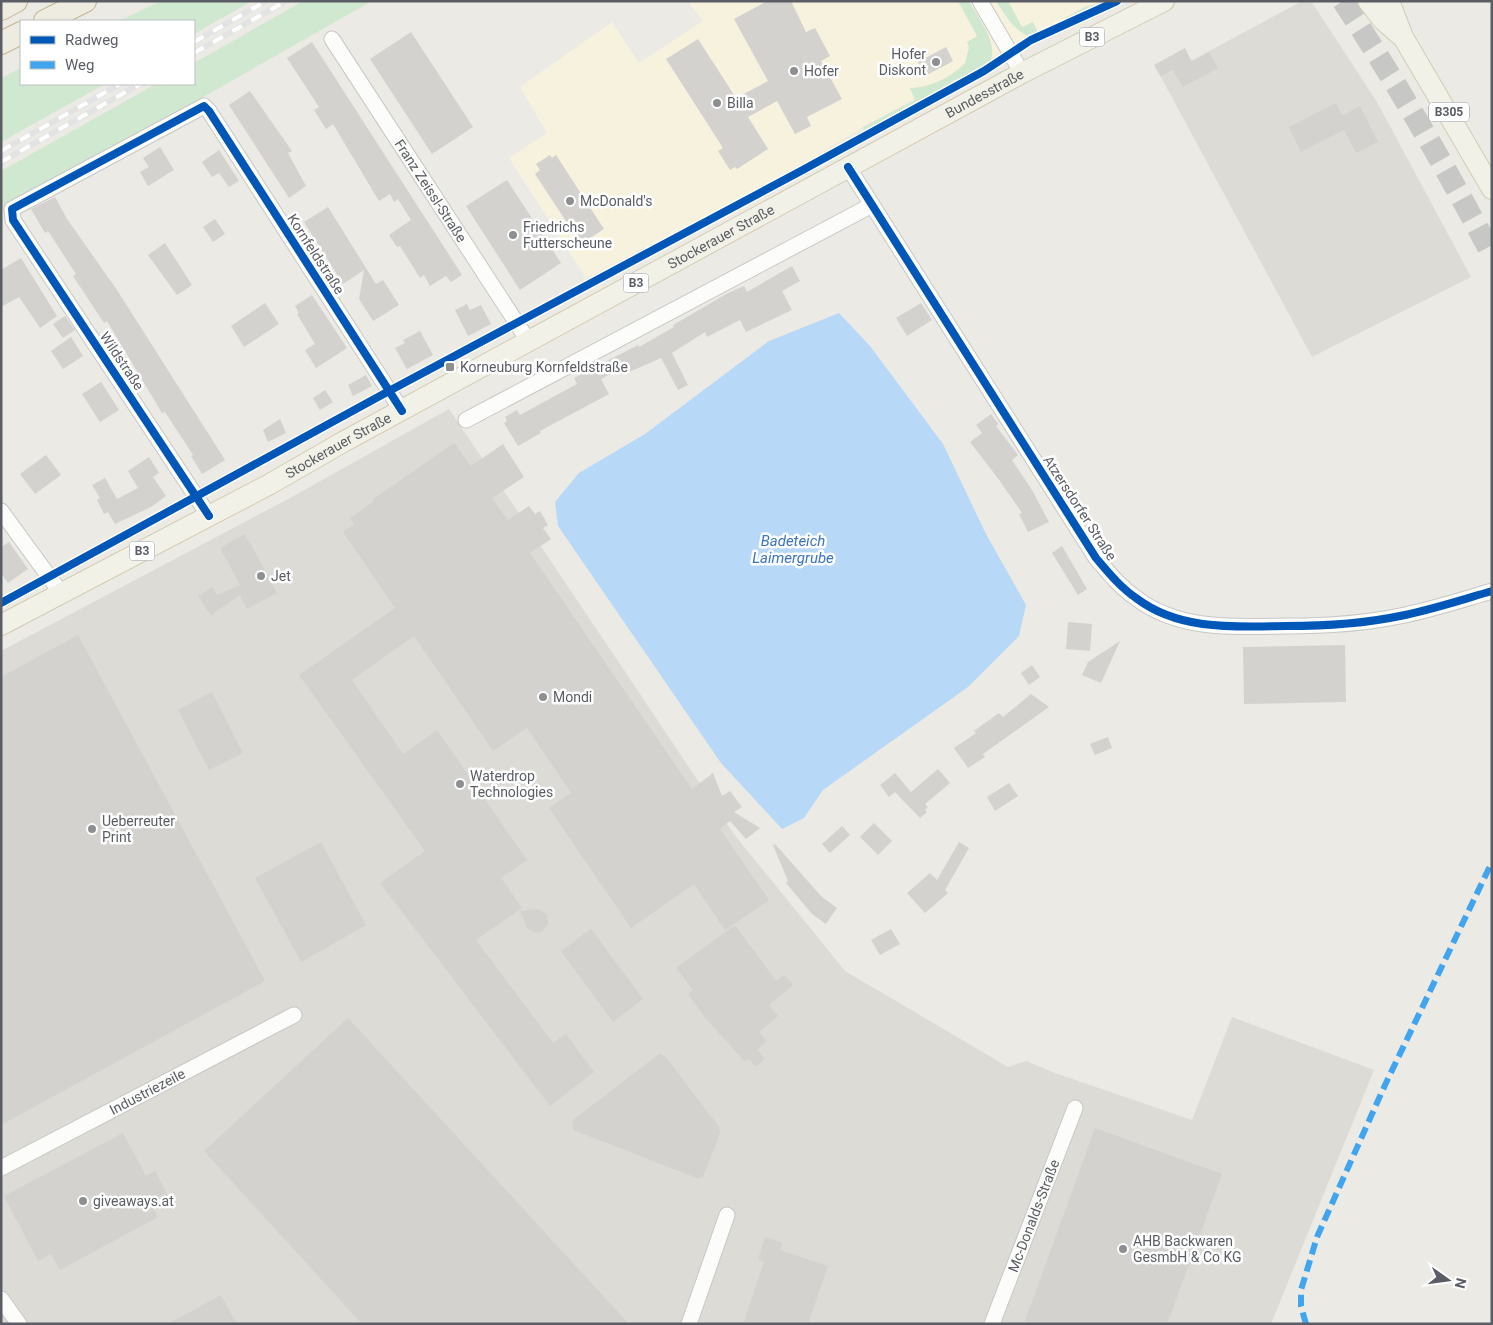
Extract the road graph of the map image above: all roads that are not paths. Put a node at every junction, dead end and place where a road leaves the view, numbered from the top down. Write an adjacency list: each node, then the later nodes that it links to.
1 (16, 1): 7 (highway)
2 (85, 1): 8 (highway)
3 (980, 1): 13 (street)
4 (1164, 1): 13 (main road, Bundesstraße / B3)
5 (1368, 1): 10 (main road, B305)
6 (1389, 1): 10 (main road, B305)
7 (1, 9)
8 (47, 20)
9 (20, 34): 12 (highway)
10 (1403, 37): 16 (main road, B305)
11 (332, 39): 19 (street, Franz Zeissl-Straße)
12 (1, 43)
13 (1022, 73): 15 (main road, Bundesstraße / B3)
14 (210, 111): 20 (street, Kornfeldstraße); 23 (street, Wildstraße)
15 (848, 167): 17 (main road, Bundesstraße / B3); 18 (street, Atzersdorfer Straße)
16 (1492, 189)
17 (806, 191): 19 (main road, Stockerauer Straße / B3)
18 (872, 205): 21 (street); 24 (street, Atzersdorfer Straße)
19 (529, 342): 20 (main road, Stockerauer Straße / B3)
20 (402, 411): 23 (main road, Stockerauer Straße / B3)
21 (466, 420)
22 (1, 511): 25 (street)
23 (209, 516): 25 (main road, Stockerauer Straße / B3)
24 (1492, 591)
25 (61, 593): 26 (main road, Stockerauer Straße / B3)
26 (1, 625)
27 (294, 1015): 29 (street, Industriezeile)
28 (1075, 1108): 34 (street, Mc-Donalds-Straße)
29 (1, 1168)
30 (727, 1215): 33 (street)
31 (1, 1299): 32 (street)
32 (19, 1324)
33 (689, 1324)
34 (992, 1324)

